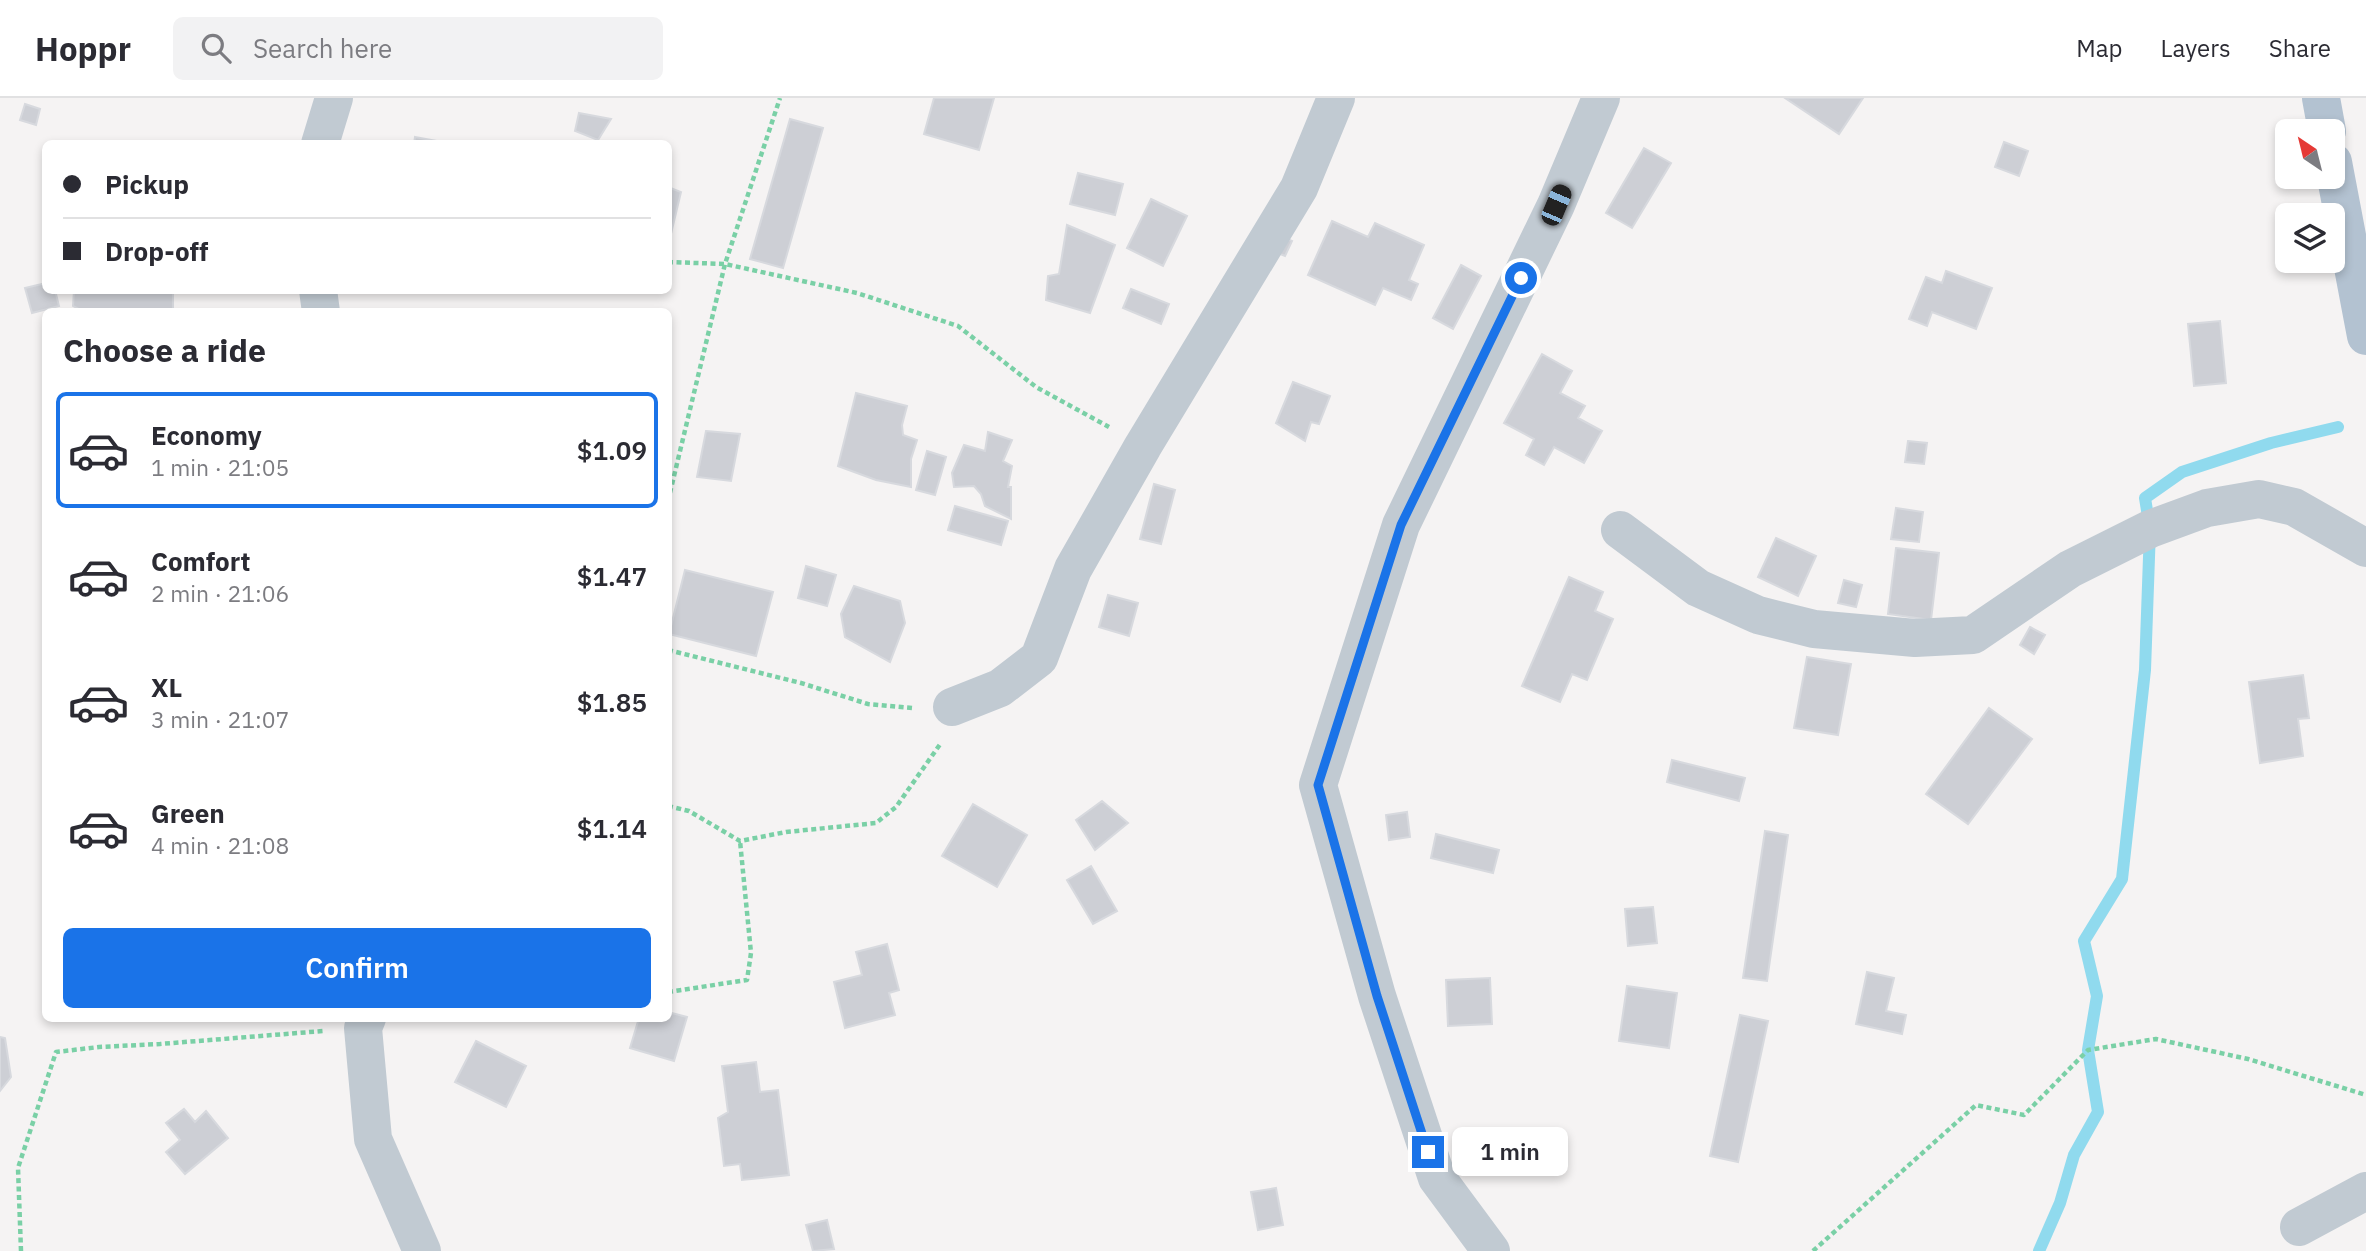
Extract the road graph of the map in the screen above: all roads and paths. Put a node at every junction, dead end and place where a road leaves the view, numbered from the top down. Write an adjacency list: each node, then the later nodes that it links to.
1 (334, 98): 7 (street)
2 (780, 98): 10 (path)
3 (1336, 98): 12 (street)
4 (1601, 98): 27 (street)
5 (2320, 98): 6 (main road)
6 (2324, 119)
7 (321, 140)
8 (2338, 189): 11 (main road)
9 (672, 262): 10 (path)
10 (725, 264): 12 (path); 13 (path)
11 (2366, 336)
12 (1143, 446): 17 (street)
13 (672, 484)
14 (1620, 530): 15 (street)
15 (2366, 548)
16 (672, 651): 17 (path)
17 (952, 708): 19 (path)
18 (672, 807): 19 (path)
19 (740, 841): 20 (path)
20 (672, 991)
21 (365, 1023): 25 (path); 26 (street)
22 (2366, 1095): 28 (path)
23 (2366, 1191): 24 (street)
24 (2299, 1227)
25 (22, 1251)
26 (422, 1251)
27 (1491, 1251)
28 (1813, 1251)

